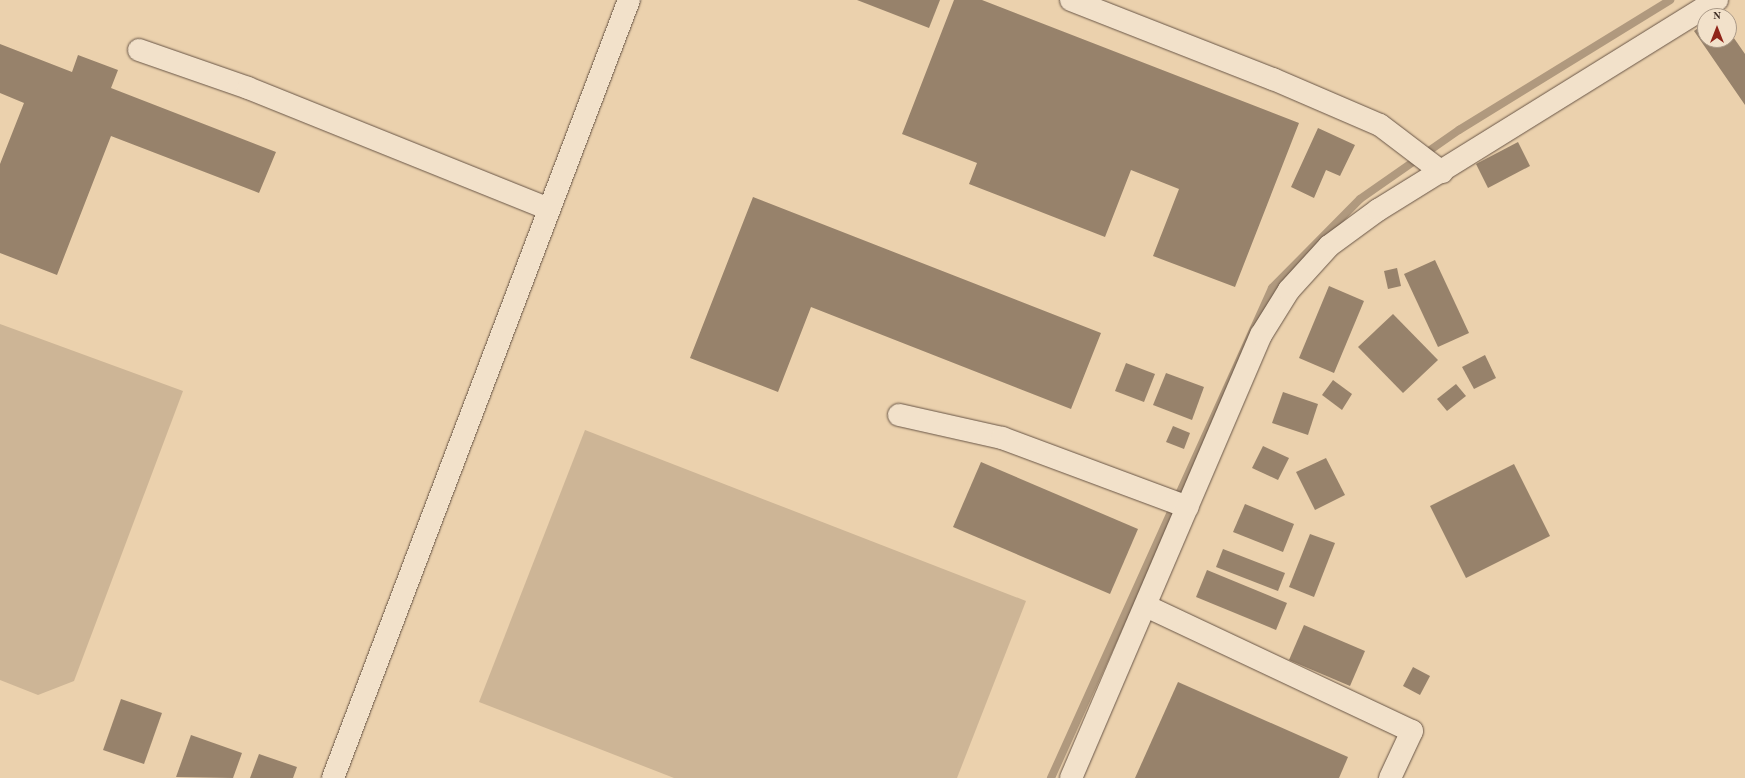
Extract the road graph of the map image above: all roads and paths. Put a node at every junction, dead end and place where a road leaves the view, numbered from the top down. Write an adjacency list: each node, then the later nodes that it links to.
1 (629, 0): 6 (street)
2 (1071, 0): 5 (street)
3 (1717, 0): 5 (street)
4 (139, 50): 6 (street)
5 (1439, 170): 8 (street)
6 (549, 209): 10 (street)
7 (898, 415): 8 (street)
8 (1187, 506): 9 (street)
9 (1146, 606): 11 (street); 12 (street)
10 (333, 778)
11 (1071, 778)
12 (1390, 778)

